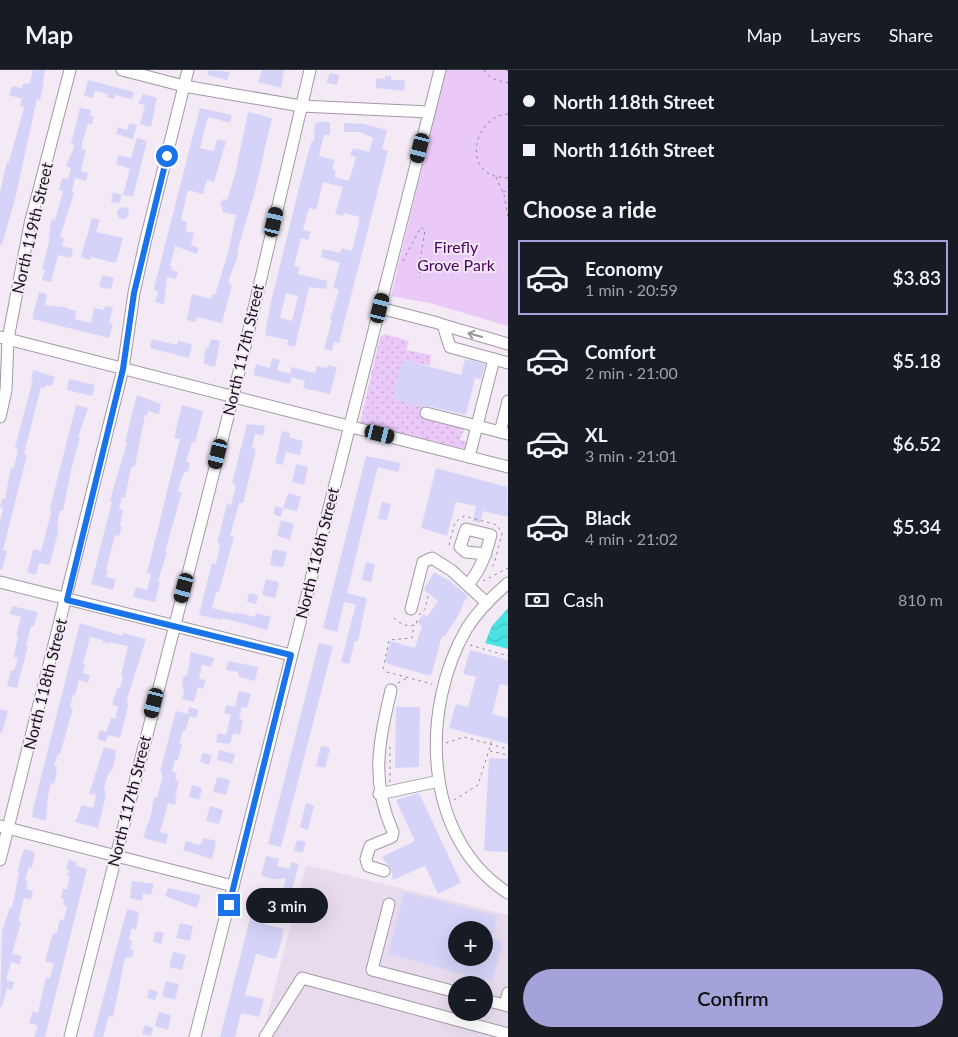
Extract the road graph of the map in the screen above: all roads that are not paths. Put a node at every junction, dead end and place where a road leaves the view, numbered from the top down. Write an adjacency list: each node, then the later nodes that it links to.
1 (70, 70): 11 (street, North 119th Street)
2 (122, 70): 6 (street)
3 (188, 70): 6 (street, North 118th Street)
4 (310, 70): 7 (street, North 117th Street)
5 (440, 70): 8 (street, North 116th Street)
6 (184, 86): 7 (street); 15 (street, North 118th Street)
7 (301, 106): 8 (street); 16 (street, North 117th Street)
8 (429, 112): 9 (street, North 116th Street)
9 (380, 308): 10 (street); 21 (street, North 116th Street)
10 (443, 325): 12 (street, one-way to 10); 13 (street)
11 (4, 338): 15 (street); 19 (street, North 119th Street)
12 (508, 344)
13 (494, 359): 14 (street); 20 (street)
14 (508, 363)
15 (123, 369): 16 (street); 29 (street, North 118th Street)
16 (233, 397): 21 (street); 32 (street, North 117th Street)
17 (508, 400): 22 (street)
18 (426, 414): 20 (street)
19 (0, 417)
20 (477, 426): 22 (street); 23 (street)
21 (350, 427): 23 (street); 33 (street, North 116th Street)
22 (504, 433)
23 (469, 457): 24 (street)
24 (508, 466)
25 (486, 554): 28 (street)
26 (0, 582): 29 (street)
27 (508, 583): 30 (street)
28 (468, 585): 30 (street); 31 (street)
29 (67, 600): 32 (street); 37 (street, North 118th Street)
30 (487, 603): 35 (street)
31 (410, 609)
32 (174, 626): 33 (street); 38 (street, North 117th Street)
33 (291, 655): 41 (street, North 116th Street)
34 (395, 686): 36 (street)
35 (439, 781): 36 (street); 42 (street)
36 (379, 794): 40 (street)
37 (4, 827): 38 (street); 39 (street, North 118th Street)
38 (115, 856): 41 (street); 49 (street, North 117th Street)
39 (0, 860)
40 (384, 871)
41 (233, 886): 50 (street, North 116th Street)
42 (508, 893)
43 (389, 904): 44 (street)
44 (448, 990)
45 (508, 992): 47 (street)
46 (493, 1002): 47 (street)
47 (506, 1006)
48 (508, 1034): 51 (street)
49 (70, 1037)
50 (195, 1037)
51 (264, 1037)

